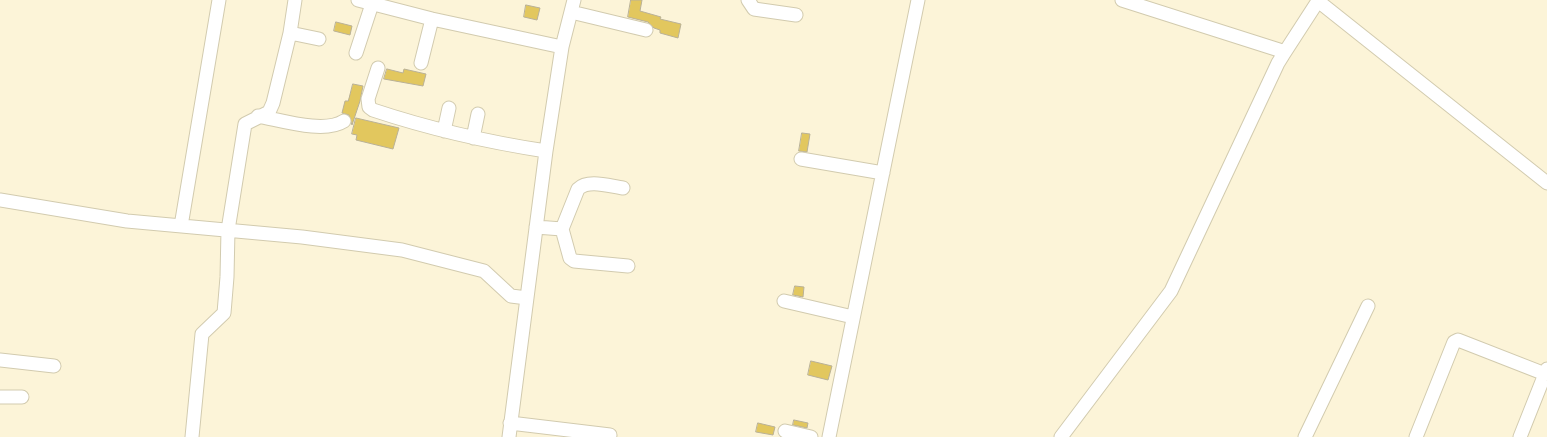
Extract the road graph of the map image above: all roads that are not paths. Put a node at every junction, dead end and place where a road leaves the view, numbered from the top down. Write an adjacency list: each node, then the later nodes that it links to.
1 (219, 0): 32 (street)
2 (295, 0): 13 (street)
3 (358, 0): 8 (street)
4 (748, 0): 10 (street)
5 (918, 0): 28 (street)
6 (1122, 0): 17 (street)
7 (1318, 0): 17 (street); 29 (street)
8 (372, 4): 11 (street); 16 (street)
9 (572, 6): 12 (street); 15 (street)
10 (796, 15)
11 (432, 19): 15 (street); 18 (street)
12 (646, 30)
13 (290, 33): 14 (street); 22 (street)
14 (319, 39)
15 (562, 47): 26 (street)
16 (356, 53)
17 (1283, 55): 53 (street)
18 (421, 64)
19 (378, 68): 24 (street)
20 (449, 108): 24 (street)
21 (478, 114): 25 (street)
22 (258, 116): 23 (street); 35 (street)
23 (344, 122)
24 (444, 131): 25 (street)
25 (473, 138): 26 (street)
26 (546, 151): 33 (street)
27 (802, 159): 28 (street)
28 (883, 173): 40 (street)
29 (1547, 183)
30 (623, 188): 34 (street)
31 (0, 200): 32 (street)
32 (181, 226): 35 (street)
33 (536, 227): 34 (street); 37 (street)
34 (562, 229): 36 (street)
35 (228, 230): 37 (street); 49 (street)
36 (628, 266)
37 (527, 298): 46 (street)
38 (784, 301): 40 (street)
39 (1368, 306): 54 (street)
40 (854, 317): 52 (street)
41 (0, 360): 42 (street)
42 (54, 366)
43 (1546, 371): 55 (street); 56 (street)
44 (0, 397): 45 (street)
45 (22, 397)
46 (510, 423): 48 (street); 50 (street)
47 (785, 431): 51 (street)
48 (610, 435)
49 (192, 437)
50 (509, 437)
51 (811, 437)
52 (829, 437)
53 (1061, 437)
54 (1304, 437)
55 (1416, 437)
56 (1520, 437)

